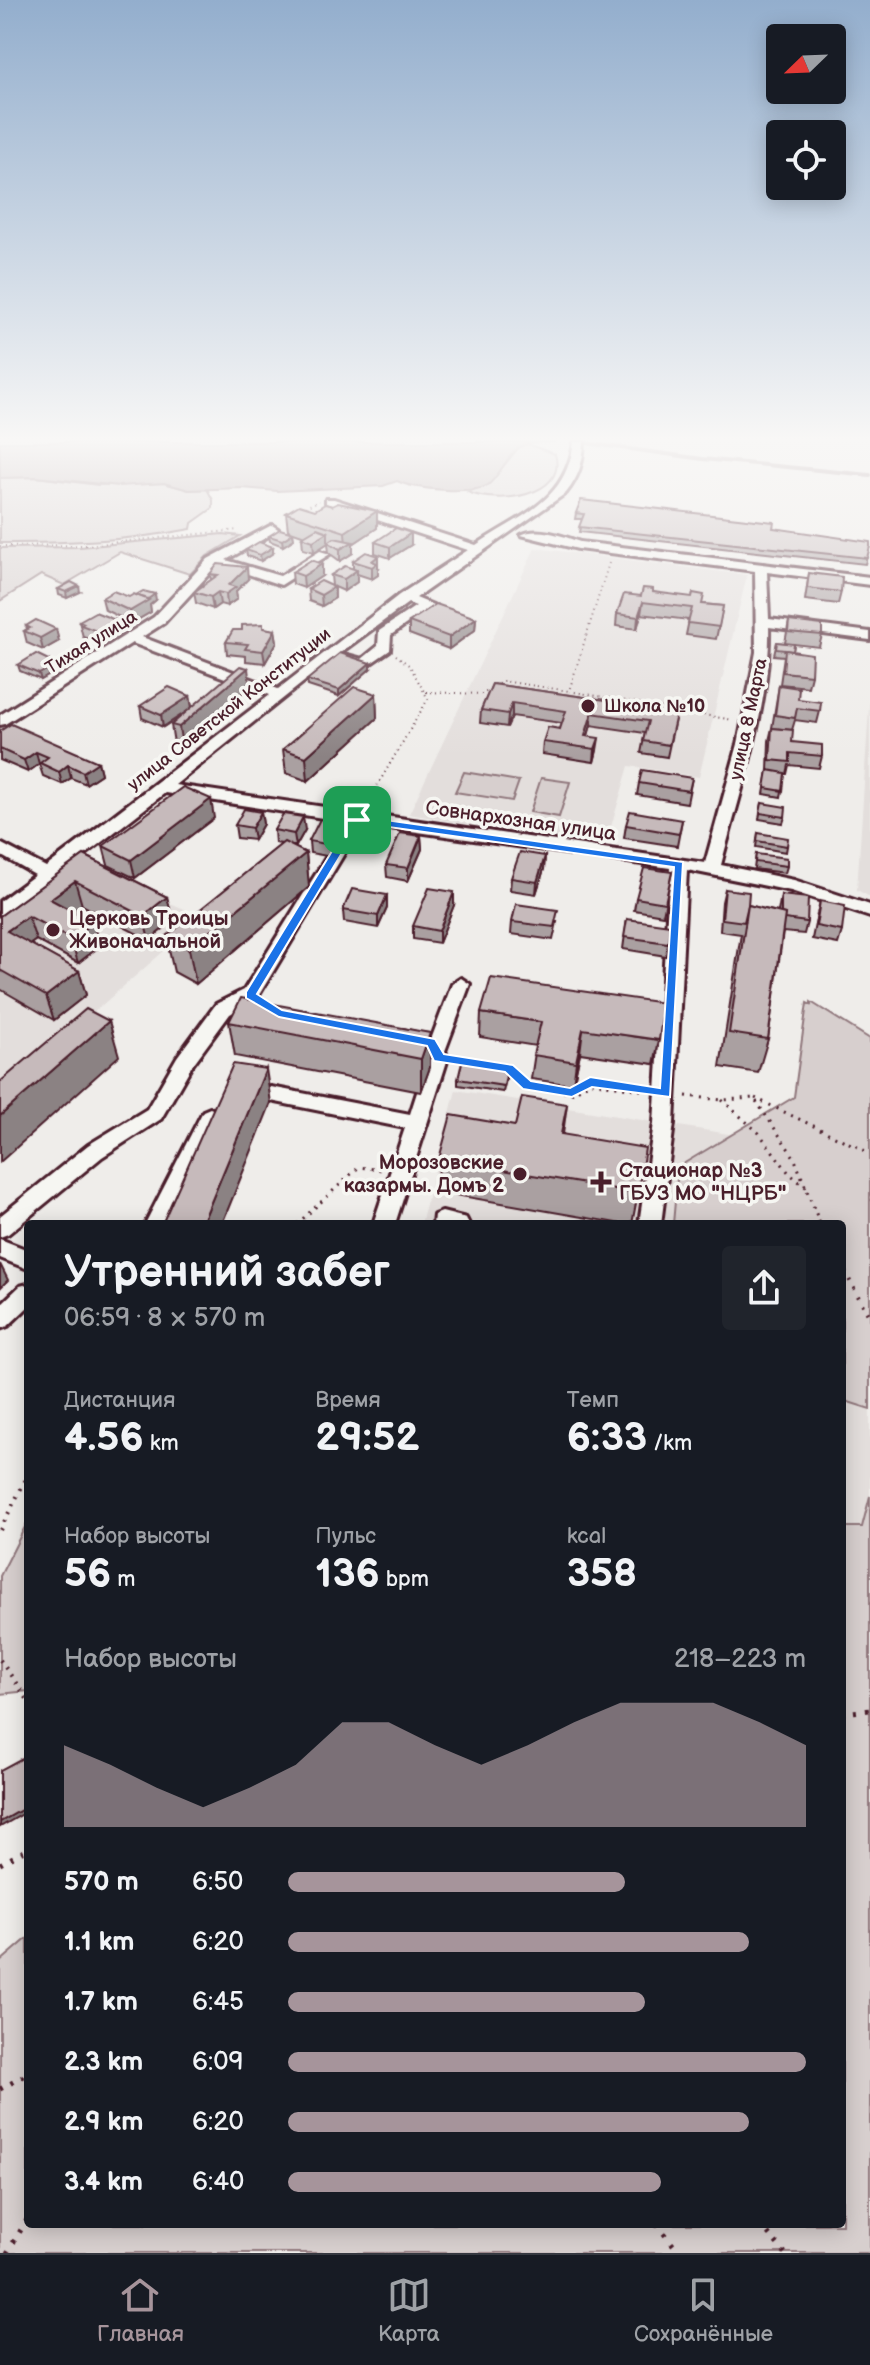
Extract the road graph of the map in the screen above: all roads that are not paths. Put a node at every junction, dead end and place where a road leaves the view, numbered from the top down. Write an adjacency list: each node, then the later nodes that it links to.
1 (239, 547): 5 (street, Тихая улица)
2 (481, 547): 8 (street, улица Советской Конституции)
3 (598, 547): 6 (street)
4 (324, 554): 5 (street)
5 (212, 562): 12 (street, Тихая улица)
6 (761, 567): 7 (street); 9 (street, улица 8 Марта)
7 (870, 581)
8 (404, 598): 10 (street, улица Советской Конституции); 13 (street)
9 (762, 622): 11 (street); 21 (street, улица 8 Марта)
10 (365, 627): 13 (street); 14 (street, улица Советской Конституции)
11 (870, 636)
12 (132, 638): 15 (street); 16 (street, Тихая улица)
13 (385, 641): 14 (street)
14 (330, 654): 15 (street, улица Советской Конституции)
15 (279, 694): 17 (street, улица Советской Конституции)
16 (0, 721)
17 (162, 788): 18 (street, Совнархозная улица); 22 (street, улица Советской Конституции)
18 (357, 820): 20 (street, Совнархозная улица); 26 (street)
19 (0, 848): 22 (street)
20 (679, 864): 21 (street, Совнархозная улица); 35 (street)
21 (712, 869): 24 (street, Совнархозная улица)
22 (48, 875): 23 (street, улица Советской Конституции)
23 (0, 909)
24 (870, 911)
25 (461, 984): 29 (street)
26 (250, 995): 27 (street); 36 (street)
27 (269, 1007)
28 (385, 1033): 29 (street)
29 (437, 1049): 32 (street)
30 (271, 1094): 32 (street)
31 (210, 1116): 33 (street)
32 (417, 1123): 34 (street)
33 (158, 1220)
34 (385, 1220)
35 (651, 1220)
36 (0, 1228)
37 (0, 1248): 38 (street)
38 (24, 1258)
39 (24, 1297): 40 (street)
40 (0, 1319)

